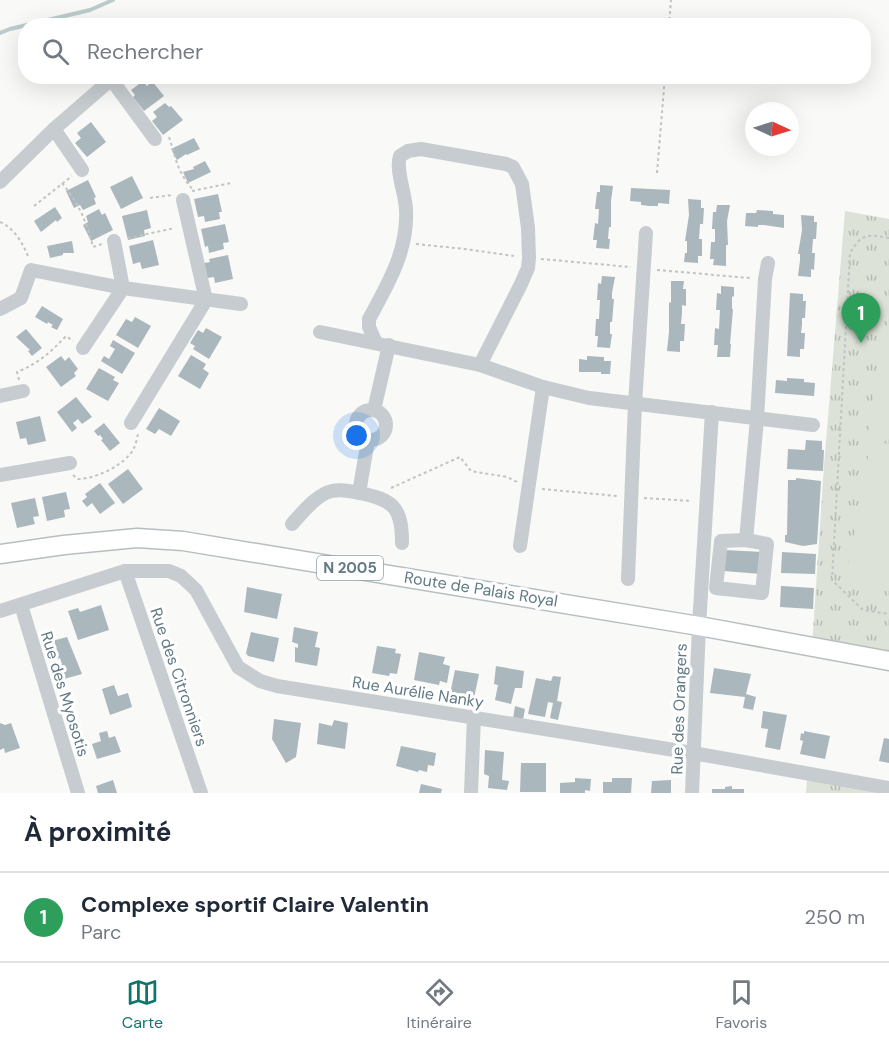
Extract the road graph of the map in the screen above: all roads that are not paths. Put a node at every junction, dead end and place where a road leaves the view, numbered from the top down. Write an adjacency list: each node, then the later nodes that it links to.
1 (106, 84): 3 (street)
2 (117, 84): 4 (street)
3 (54, 129): 5 (street); 6 (street)
4 (155, 139)
5 (82, 170)
6 (0, 182)
7 (183, 200): 12 (street)
8 (646, 233): 22 (street)
9 (114, 241): 11 (street)
10 (768, 263): 25 (street)
11 (123, 288): 12 (street); 14 (street); 17 (street)
12 (206, 300): 13 (street); 26 (street)
13 (242, 304)
14 (0, 309)
15 (320, 332): 16 (street)
16 (382, 344): 18 (street); 18 (street); 23 (street)
17 (83, 348)
18 (480, 365): 19 (street)
19 (543, 387): 22 (street); 35 (street)
20 (23, 391): 21 (street)
21 (0, 396)
22 (635, 404): 24 (street); 38 (street)
23 (374, 410): 28 (street); 28 (street)
24 (712, 412): 25 (street); 41 (street, Rue des Orangers)
25 (757, 419): 27 (street); 33 (street)
26 (130, 423)
27 (813, 425)
28 (368, 440): 31 (street)
29 (70, 463): 30 (street)
30 (0, 476)
31 (359, 493): 32 (street); 34 (street)
32 (292, 524)
33 (746, 540): 33 (street)
34 (402, 543)
35 (520, 546)
36 (0, 554): 41 (main road, Route de Palais Royal / N 2005)
37 (125, 571): 39 (street, Rue Aurélie Nanky); 43 (street, Rue Aurélie Nanky); 47 (street, Rue des Citronniers)
38 (628, 579)
39 (21, 605): 40 (street, Rue Aurélie Nanky); 46 (street, Rue des Myosotis)
40 (0, 611)
41 (699, 626): 42 (main road, Route de Palais Royal / N 2005); 44 (street, Rue des Orangers)
42 (889, 661)
43 (474, 717): 44 (street, Rue Aurélie Nanky); 48 (street)
44 (693, 753): 45 (street, Rue Aurélie Nanky); 49 (street, Rue des Orangers)
45 (889, 788)
46 (78, 793)
47 (201, 793)
48 (471, 793)
49 (692, 793)

